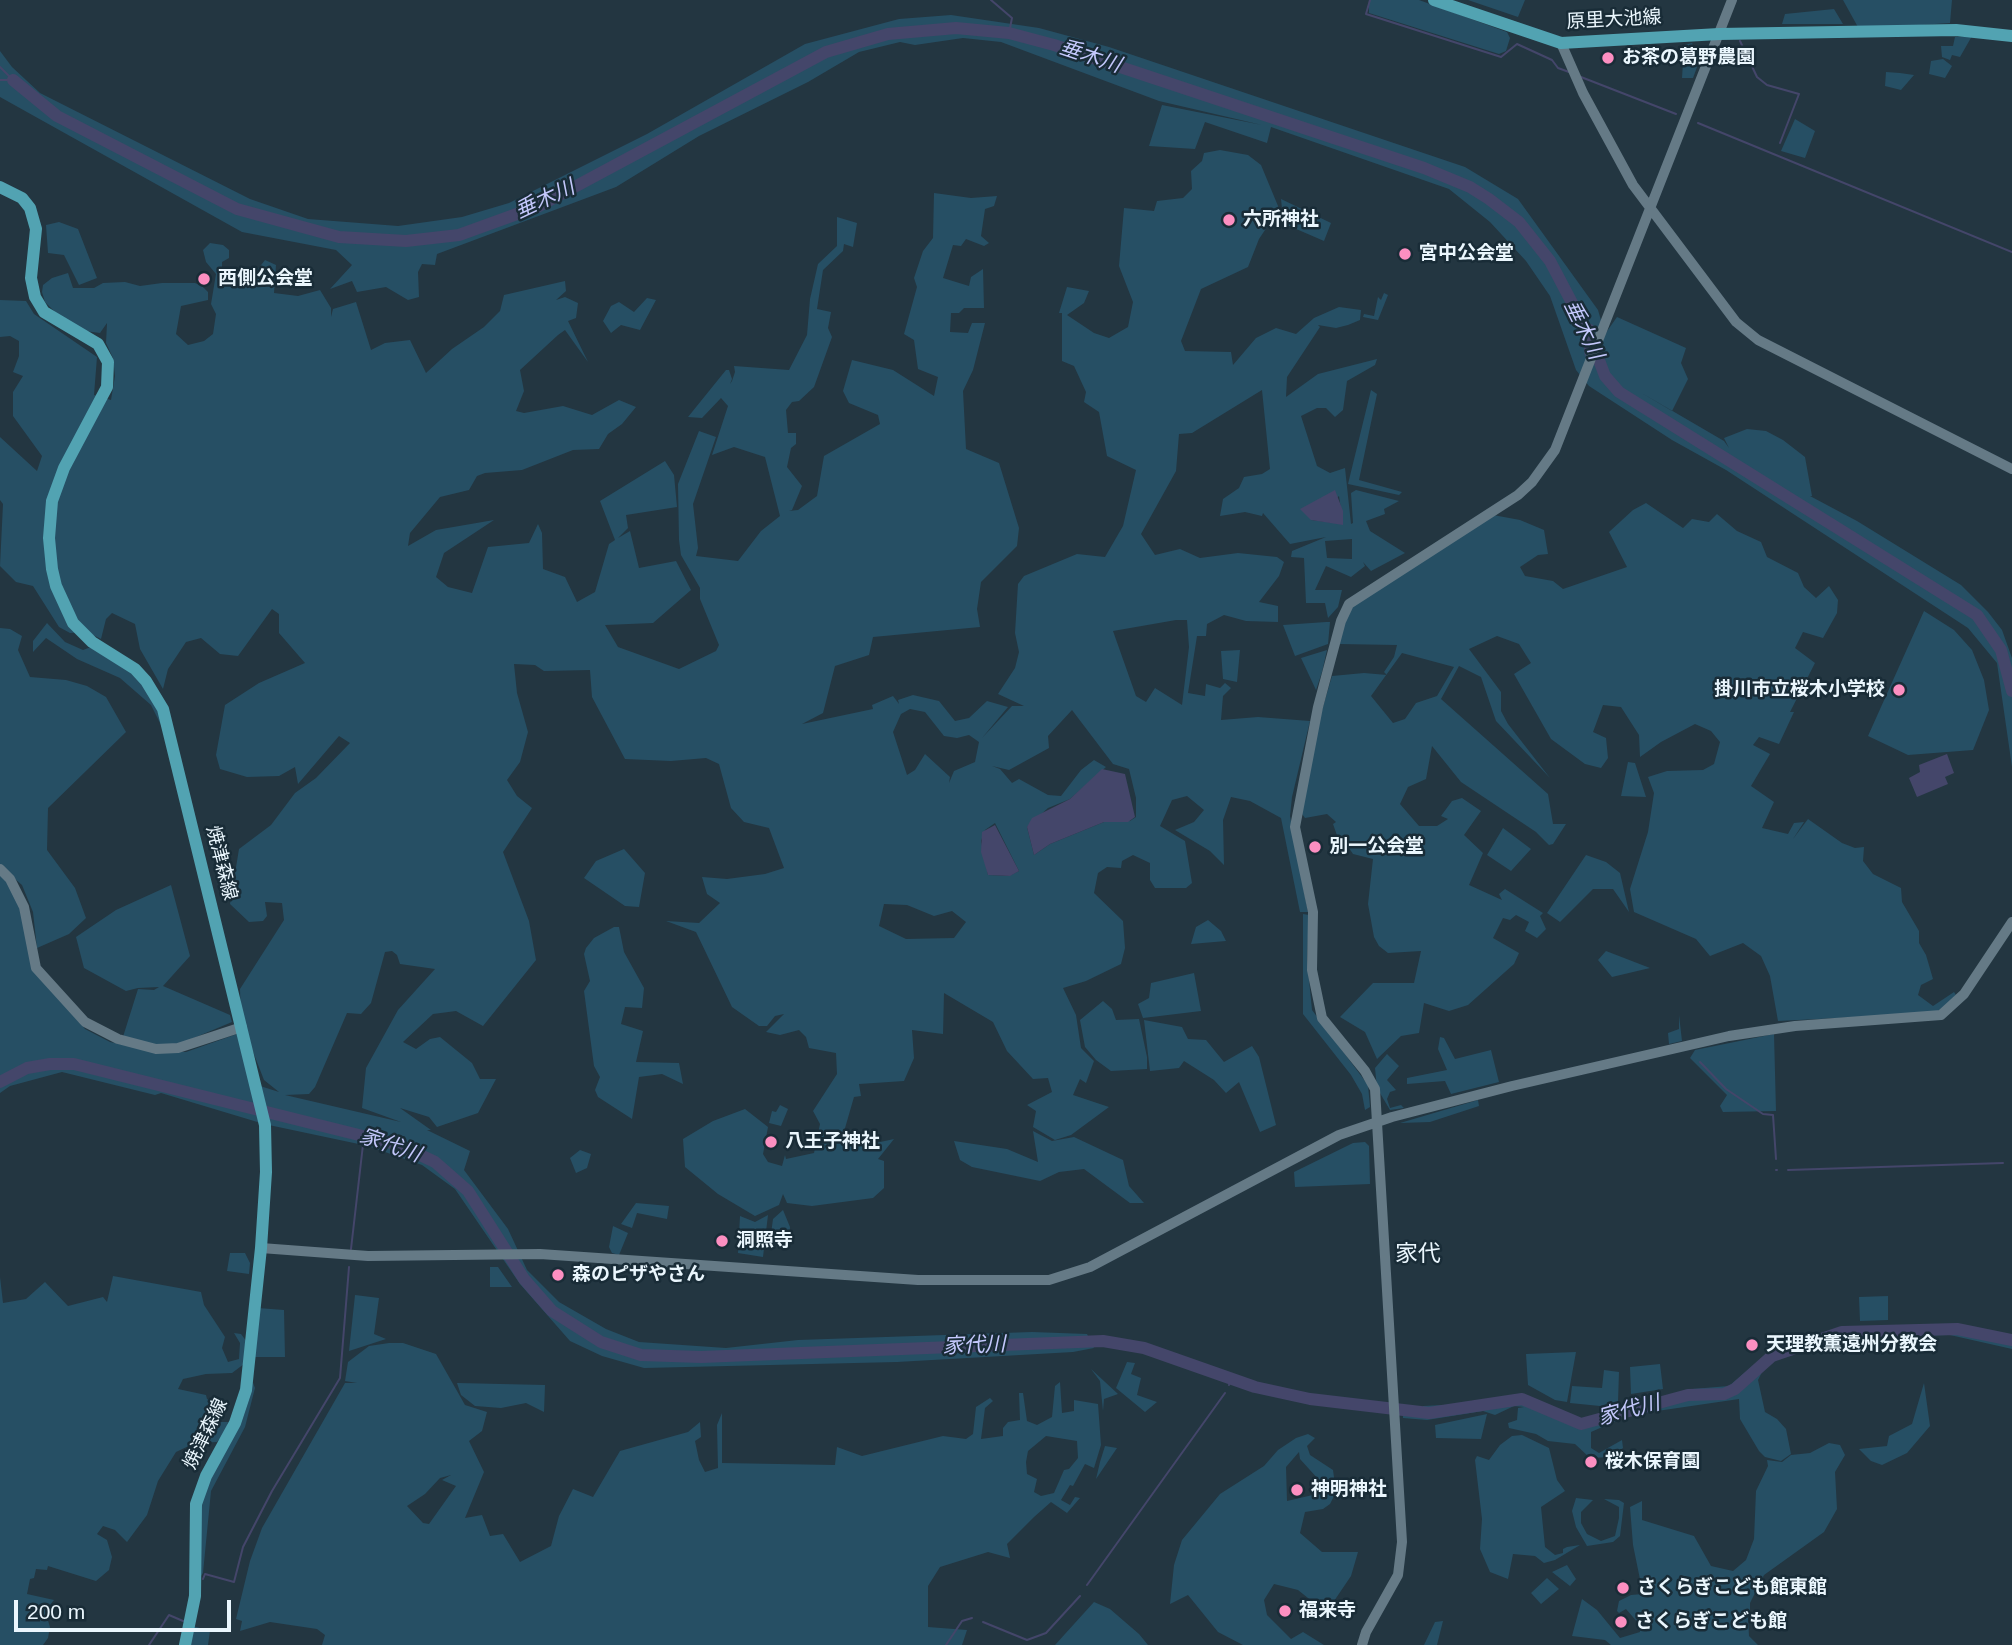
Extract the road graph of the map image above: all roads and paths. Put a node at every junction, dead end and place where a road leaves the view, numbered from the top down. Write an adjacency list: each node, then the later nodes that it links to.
1 (1434, 0): 5 (main road, 原里大池線)
2 (1732, 0): 3 (street)
3 (1719, 34): 4 (main road, 原里大池線); 5 (main road, 原里大池線); 7 (street)
4 (2012, 36)
5 (1561, 43): 7 (street)
6 (0, 187): 11 (main road, 焼津森線)
7 (1651, 210): 8 (street); 12 (street)
8 (2012, 469)
9 (0, 869): 11 (street)
10 (2012, 922): 12 (street)
11 (242, 1027): 13 (main road, 焼津森線)
12 (1378, 1121): 13 (street); 15 (street)
13 (261, 1248): 14 (main road, 焼津森線)
14 (185, 1645)
15 (1362, 1645)

